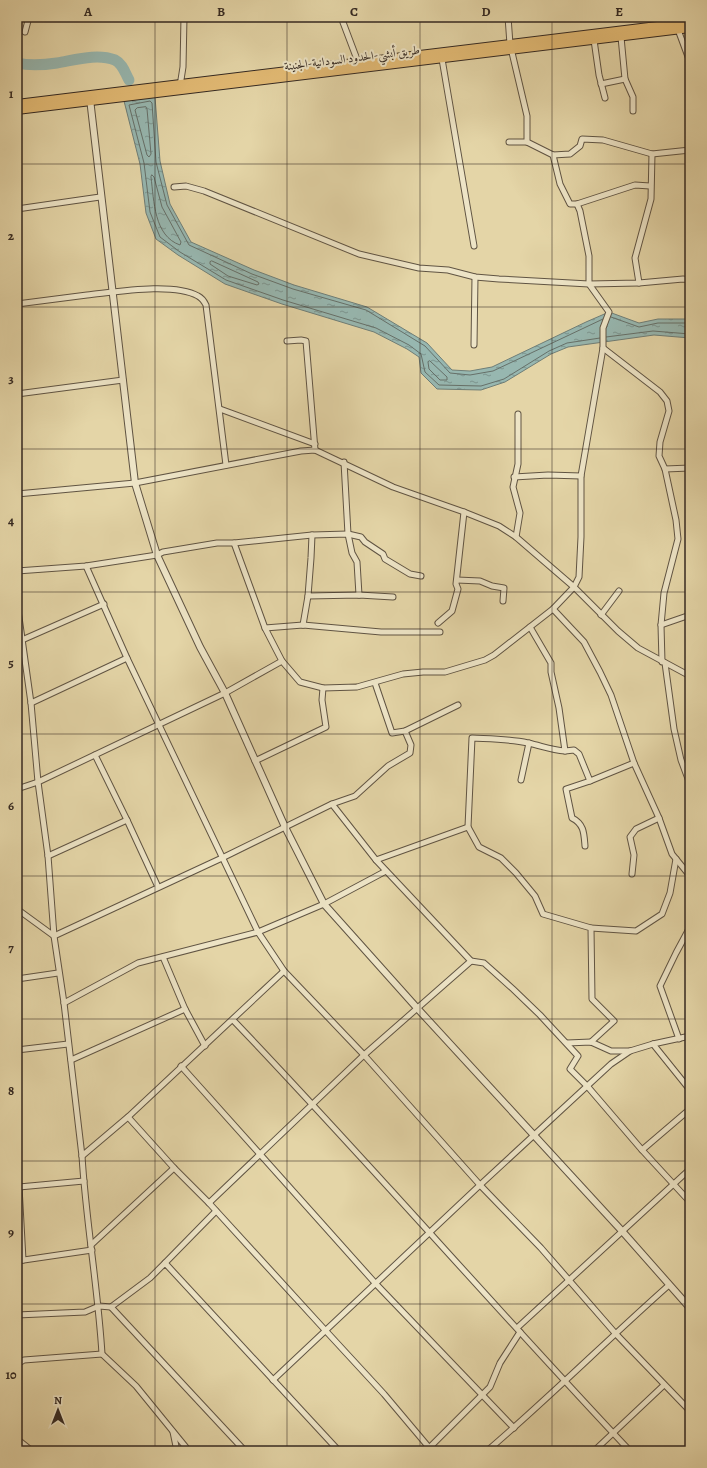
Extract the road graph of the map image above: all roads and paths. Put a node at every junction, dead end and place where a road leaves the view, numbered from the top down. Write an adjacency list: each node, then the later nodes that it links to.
1 (29, 17): 9 (street)
2 (184, 17): 19 (street)
3 (341, 17): 14 (street)
4 (508, 17): 12 (street)
5 (690, 22): 7 (highway)
6 (664, 24): 7 (highway, طريق أبشي-الحدود السودانية-الجنينة); 10 (highway, طريق أبشي-الحدود السودانية-الجنينة); 12 (highway)
7 (677, 26): 8 (highway, طريق أبشي-الحدود السودانية-الجنينة); 15 (street)
8 (690, 28)
9 (25, 32)
10 (621, 37): 11 (highway, طريق أبشي-الحدود السودانية-الجنينة); 16 (street)
11 (594, 40): 12 (highway, طريق أبشي-الحدود السودانية-الجنينة); 18 (street)
12 (511, 47): 13 (highway, طريق أبشي-الحدود السودانية-الجنينة); 14 (highway); 26 (street)
13 (442, 59): 17 (highway, طريق أبشي-الحدود السودانية-الجنينة); 35 (street)
14 (358, 62): 17 (highway)
15 (690, 62)
16 (625, 79): 18 (street); 24 (street)
17 (230, 81): 19 (highway, طريق أبشي-الحدود السودانية-الجنينة)
18 (601, 84): 21 (street)
19 (180, 87): 20 (highway, طريق أبشي-الحدود السودانية-الجنينة)
20 (90, 98): 22 (highway); 23 (highway, طريق أبشي-الحدود السودانية-الجنينة); 32 (street)
21 (605, 98)
22 (17, 104)
23 (17, 110)
24 (633, 111)
25 (509, 142): 26 (street)
26 (527, 142): 29 (street)
27 (690, 150): 28 (street)
28 (652, 154): 29 (street); 30 (street)
29 (553, 155): 33 (street)
30 (650, 186): 33 (street); 38 (street)
31 (174, 187): 36 (street)
32 (100, 197): 34 (street); 40 (street)
33 (577, 204): 39 (street)
34 (17, 209)
35 (474, 246)
36 (475, 277): 39 (street); 43 (street)
37 (690, 280): 38 (street)
38 (639, 283): 39 (street)
39 (589, 284): 44 (street)
40 (113, 292): 41 (street); 45 (street); 47 (street)
41 (17, 304)
42 (286, 342): 49 (street)
43 (474, 345)
44 (603, 348): 53 (street); 54 (street)
45 (123, 380): 46 (street); 56 (street)
46 (17, 394)
47 (220, 409): 49 (street); 51 (street)
48 (518, 414): 55 (street)
49 (315, 447): 50 (street); 51 (street)
50 (344, 462): 58 (street); 59 (street)
51 (226, 465): 56 (street)
52 (690, 468): 53 (street)
53 (665, 469): 80 (street)
54 (581, 476): 55 (street); 68 (street)
55 (514, 477): 61 (street)
56 (135, 483): 57 (street); 63 (street)
57 (17, 494)
58 (464, 512): 61 (street); 67 (street)
59 (348, 534): 60 (street); 66 (street); 70 (street)
60 (312, 535): 62 (street); 71 (street)
61 (516, 537): 68 (street)
62 (234, 543): 63 (street); 83 (street)
63 (157, 555): 64 (street); 92 (street)
64 (86, 566): 65 (street); 75 (street)
65 (17, 571)
66 (421, 576)
67 (456, 580): 73 (street); 79 (street)
68 (574, 587): 76 (street); 77 (street)
69 (619, 591): 77 (street)
70 (358, 595): 71 (street); 72 (street)
71 (308, 596): 81 (street)
72 (393, 597)
73 (503, 601)
74 (17, 603): 85 (street)
75 (104, 604): 85 (street); 86 (street)
76 (553, 609): 82 (street); 101 (street)
77 (601, 615): 88 (street)
78 (690, 615): 80 (street)
79 (438, 623)
80 (661, 624): 88 (street)
81 (303, 625): 83 (street); 84 (street)
82 (530, 627): 90 (street); 98 (street)
83 (265, 628): 87 (street)
84 (440, 632)
85 (20, 640): 93 (street)
86 (127, 658): 93 (street); 95 (street)
87 (282, 661): 91 (street); 92 (street)
88 (664, 662): 89 (street); 105 (street)
89 (690, 676)
90 (375, 683): 91 (street); 96 (street)
91 (323, 688): 100 (street)
92 (225, 693): 95 (street); 100 (street)
93 (31, 703): 104 (street)
94 (458, 706): 96 (street)
95 (158, 724): 99 (street); 114 (street)
96 (405, 731): 107 (street)
97 (529, 743): 98 (street); 102 (street); 111 (street)
98 (565, 751): 103 (street)
99 (94, 754): 104 (street); 109 (street)
100 (255, 761): 110 (street)
101 (634, 763): 103 (street); 108 (street)
102 (521, 780)
103 (590, 781): 112 (street)
104 (38, 782): 106 (street); 113 (street)
105 (690, 784)
106 (17, 789)
107 (332, 804): 110 (street); 116 (street)
108 (659, 818): 115 (street); 118 (street)
109 (127, 820): 113 (street); 120 (street)
110 (285, 827): 114 (street); 121 (street)
111 (468, 827): 116 (street); 124 (street)
112 (585, 846)
113 (48, 856): 126 (street)
114 (222, 858): 120 (street); 125 (street)
115 (676, 859): 119 (street); 124 (street)
116 (376, 860): 117 (street)
117 (386, 871): 121 (street); 128 (street)
118 (632, 874)
119 (690, 876)
120 (158, 887): 126 (street)
121 (324, 904): 125 (street); 133 (street)
122 (17, 907): 126 (street)
123 (690, 927): 137 (street)
124 (591, 928): 138 (street)
125 (258, 932): 127 (street); 129 (street)
126 (54, 936): 130 (street)
127 (163, 957): 132 (street); 134 (street)
128 (471, 961): 133 (street); 139 (street)
129 (284, 972): 135 (street); 145 (street)
130 (58, 973): 131 (street); 132 (street)
131 (17, 979)
132 (64, 1003): 140 (street)
133 (417, 1008): 145 (street); 153 (street)
134 (185, 1009): 142 (street); 146 (street)
135 (233, 1020): 142 (street); 150 (street)
136 (690, 1036): 137 (street)
137 (679, 1039): 141 (street)
138 (592, 1042): 139 (street); 144 (street)
139 (568, 1043): 148 (street)
140 (68, 1044): 143 (street); 146 (street)
141 (653, 1044): 144 (street); 149 (street)
142 (204, 1046): 147 (street)
143 (17, 1050)
144 (630, 1051): 148 (street)
145 (364, 1055): 150 (street); 160 (street)
146 (71, 1060): 156 (street)
147 (181, 1066): 152 (street); 155 (street)
148 (588, 1087): 153 (street); 154 (street)
149 (690, 1090)
150 (313, 1104): 155 (street); 167 (street)
151 (690, 1109): 154 (street)
152 (128, 1117): 156 (street); 157 (street)
153 (534, 1135): 160 (street); 166 (street)
154 (642, 1150): 161 (street)
155 (259, 1155): 164 (street); 172 (street)
156 (82, 1156): 159 (street)
157 (174, 1168): 164 (street); 168 (street)
158 (690, 1169): 161 (street)
159 (84, 1182): 162 (street); 168 (street)
160 (480, 1185): 167 (street); 171 (street)
161 (674, 1185): 163 (street); 166 (street)
162 (18, 1186): 169 (street)
163 (690, 1202)
164 (209, 1203): 165 (street)
165 (216, 1211): 170 (street); 178 (street)
166 (622, 1231): 171 (street); 173 (street)
167 (430, 1233): 172 (street); 179 (street)
168 (92, 1248): 169 (street); 174 (street)
169 (20, 1261)
170 (165, 1264): 175 (street); 183 (street)
171 (569, 1281): 179 (street); 180 (street)
172 (376, 1284): 178 (street); 186 (street)
173 (669, 1285): 176 (street); 180 (street)
174 (99, 1306): 175 (street); 177 (street); 181 (street)
175 (111, 1307): 196 (street)
176 (690, 1308)
177 (17, 1315)
178 (325, 1330): 183 (street); 192 (street)
179 (518, 1330): 184 (street); 186 (street)
180 (615, 1333): 184 (street); 185 (street)
181 (102, 1354): 182 (street); 189 (street)
182 (17, 1364)
183 (273, 1380): 197 (street)
184 (565, 1382): 188 (street); 190 (street)
185 (664, 1384): 187 (street); 190 (street)
186 (482, 1396): 188 (street); 192 (street)
187 (690, 1411)
188 (514, 1428): 198 (street)
189 (173, 1431): 194 (street); 195 (street)
190 (613, 1433): 199 (street); 200 (street)
191 (17, 1438): 193 (street)
192 (431, 1450)
193 (32, 1451)
194 (177, 1451)
195 (189, 1451)
196 (245, 1451)
197 (339, 1451)
198 (487, 1451)
199 (594, 1451)
200 (630, 1451)

